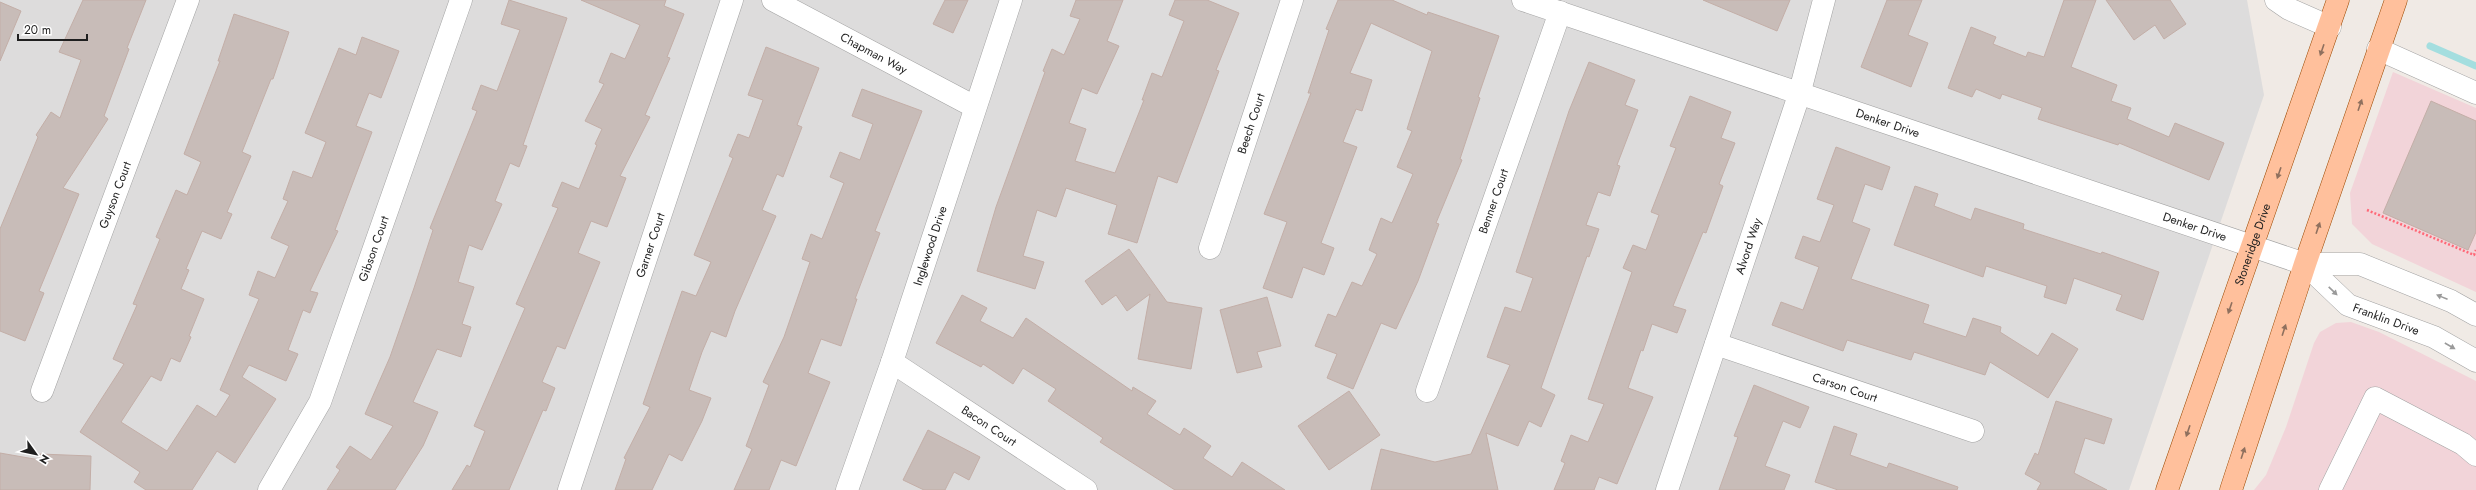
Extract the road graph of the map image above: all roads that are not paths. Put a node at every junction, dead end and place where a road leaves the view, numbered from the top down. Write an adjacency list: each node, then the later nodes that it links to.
1 (188, 0): 25 (street, Guyson Court)
2 (461, 0): 29 (street, Gibson Court)
3 (732, 0): 30 (street, Garner Court)
4 (773, 0): 17 (street, Chapman Way)
5 (1011, 0): 17 (street, Inglewood Drive)
6 (1292, 0): 19 (street, Beech Court)
7 (1523, 0): 12 (street, Denker Drive)
8 (1824, 0): 16 (street, Alvord Way)
9 (2276, 0): 13 (street)
10 (2338, 0): 13 (main road, Stoneridge Drive)
11 (2396, 0): 14 (main road)
12 (1560, 12): 16 (street, Denker Drive); 26 (street, Benner Court)
13 (2330, 27): 18 (main road, Stoneridge Drive, one-way to 18)
14 (2378, 49): 15 (street); 20 (main road, one-way to 14)
15 (2476, 93)
16 (1799, 95): 18 (street, Denker Drive); 22 (street, Alvord Way)
17 (975, 107): 24 (street, Inglewood Drive)
18 (2252, 245): 20 (street, Franklin Drive); 34 (main road, Stoneridge Drive, one-way to 34)
19 (1210, 248)
20 (2305, 264): 21 (street, Franklin Drive, one-way to 20); 23 (street, Franklin Drive, one-way to 23); 35 (main road, one-way to 20)
21 (2476, 315)
22 (1716, 344): 27 (street, Carson Court); 33 (street, Alvord Way)
23 (2476, 361)
24 (892, 362): 31 (street, Inglewood Drive); 32 (street, Bacon Court)
25 (42, 391)
26 (1427, 391)
27 (1973, 431)
28 (2476, 455): 36 (street)
29 (269, 490)
30 (569, 490)
31 (847, 490)
32 (1086, 490)
33 (1667, 490)
34 (2167, 490)
35 (2231, 490)
36 (2330, 490)

